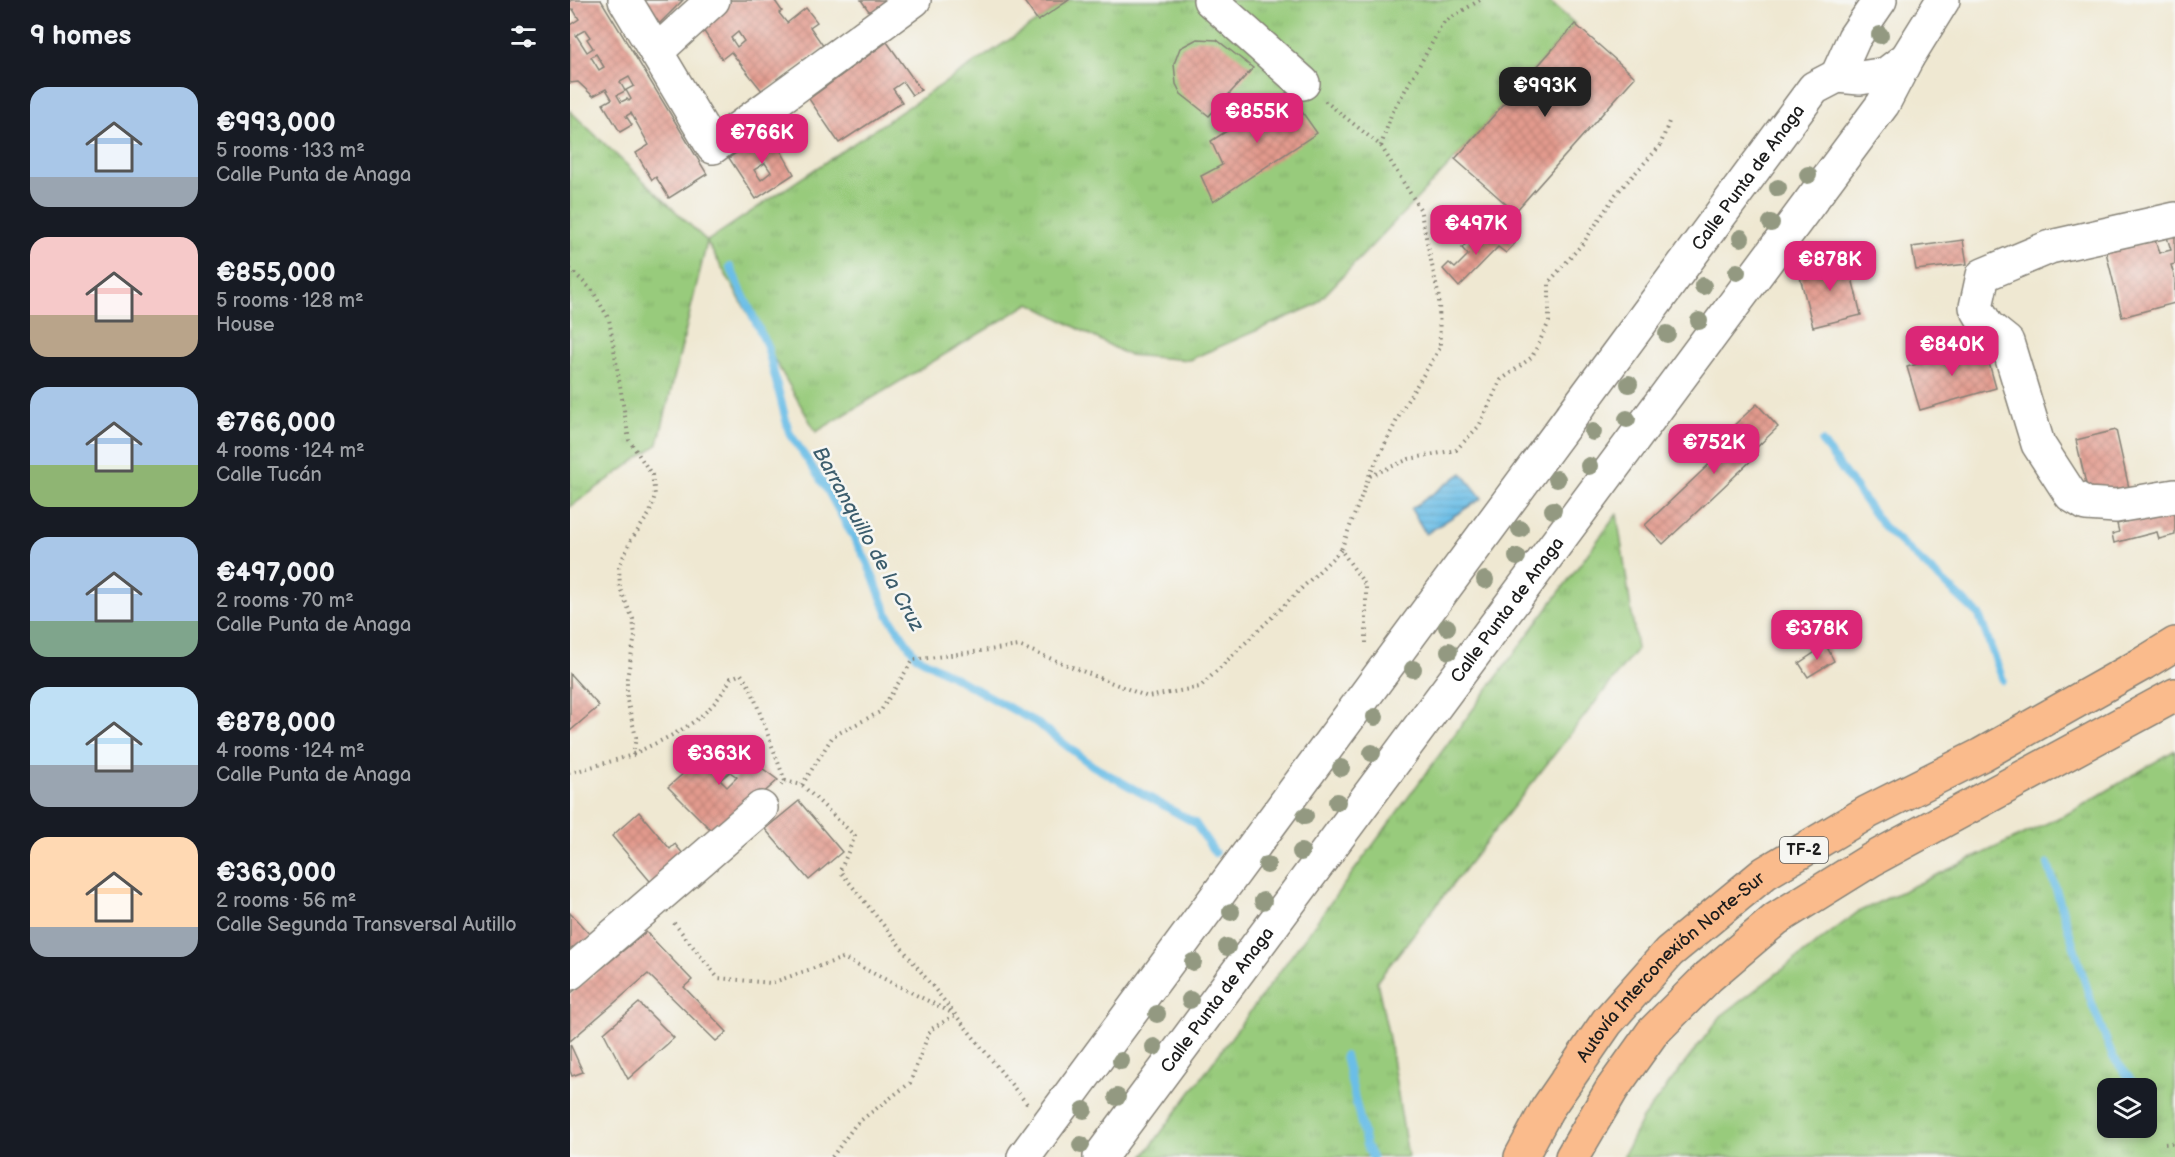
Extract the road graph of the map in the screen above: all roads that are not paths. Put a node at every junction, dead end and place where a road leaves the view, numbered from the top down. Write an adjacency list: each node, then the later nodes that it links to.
1 (625, 0): 7 (street)
2 (713, 0): 7 (street)
3 (914, 0): 7 (street)
4 (1210, 0): 10 (street)
5 (1880, 0): 9 (street)
6 (1944, 0): 8 (street, Calle Punta de Anaga)
7 (656, 52)
8 (1907, 58): 9 (street, Calle Punta de Anaga); 18 (street, Calle Punta de Anaga)
9 (1838, 76): 17 (street, Calle Punta de Anaga)
10 (1303, 83)
11 (2175, 219): 12 (street)
12 (2175, 496)
13 (2175, 644): 19 (highway, Autovía Interconexión Norte-Sur / TF-2)
14 (2175, 694): 20 (highway, Autovía Interconexión Norte-Sur / TF-2)
15 (762, 808): 16 (street)
16 (570, 973)
17 (1024, 1157)
18 (1100, 1157)
19 (1521, 1157)
20 (1572, 1157)

